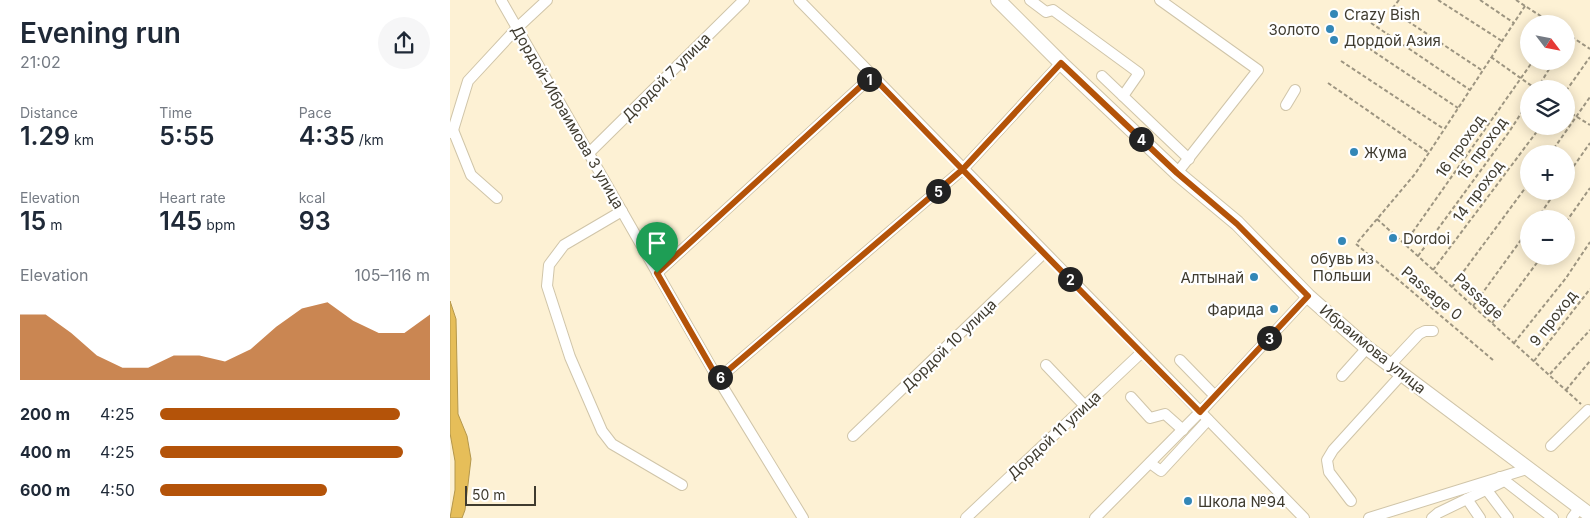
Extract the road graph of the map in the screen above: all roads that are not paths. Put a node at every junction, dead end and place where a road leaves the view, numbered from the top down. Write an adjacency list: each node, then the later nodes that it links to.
1 (500, 0): 8 (street, Дордой-Ибраимова 3 улица)
2 (547, 0): 8 (street)
3 (744, 0): 16 (street, Дордой 7 улица)
4 (799, 0): 10 (street)
5 (998, 0): 9 (main road, Ибраимова улица)
6 (1030, 0): 13 (street)
7 (1160, 0): 17 (street)
8 (517, 28): 15 (street); 16 (street, Дордой-Ибраимова 3 улица)
9 (1061, 63): 18 (street); 19 (main road, Ибраимова улица)
10 (872, 76): 18 (street); 23 (street)
11 (1102, 76): 13 (street)
12 (1295, 90): 14 (street)
13 (1122, 96): 17 (street)
14 (1286, 104)
15 (452, 132): 20 (street)
16 (589, 153): 21 (street, Дордой-Ибраимова 3 улица)
17 (1189, 159): 19 (street)
18 (963, 169): 22 (street); 33 (street)
19 (1177, 173): 24 (main road, Ибраимова улица)
20 (497, 198)
21 (622, 211): 23 (street, Дордой-Ибраимова 3 улица); 46 (street)
22 (1044, 253): 27 (street); 41 (street, Дордой 10 улица)
23 (657, 273): 33 (street, Дордой-Ибраимова 3 улица)
24 (1308, 296): 26 (main road, Ибраимова улица); 34 (street)
25 (1433, 331): 30 (street)
26 (1368, 348): 30 (main road, Ибраимова улица); 32 (street)
27 (1141, 353): 36 (street, Дордой 11 улица); 38 (street)
28 (1180, 360): 34 (street)
29 (1046, 365): 36 (street)
30 (1390, 365): 31 (main road, Ибраимова улица)
31 (1402, 374): 44 (main road, Ибраимова улица); 49 (street)
32 (1342, 376)
33 (718, 379): 53 (street, Дордой-Ибраимова 3 улица)
34 (1215, 396): 38 (street)
35 (1131, 397): 40 (street)
36 (1085, 406): 54 (street, Дордой 11 улица)
37 (1588, 410): 42 (street)
38 (1200, 412): 39 (street); 40 (street)
39 (1208, 420): 43 (street); 56 (street)
40 (1182, 430): 43 (street)
41 (853, 436)
42 (1551, 446)
43 (1150, 462): 55 (street)
44 (1527, 469): 45 (street); 50 (main road, Ибраимова улица)
45 (1502, 479): 47 (street); 52 (street); 60 (street)
46 (682, 486)
47 (1486, 489): 48 (street); 59 (street)
48 (1467, 499): 51 (street); 58 (street)
49 (1351, 501)
50 (1580, 513)
51 (1448, 514): 57 (street)
52 (1373, 517)
53 (802, 518)
54 (966, 518)
55 (1094, 518)
56 (1304, 518)
57 (1432, 518)
58 (1480, 518)
59 (1508, 518)
60 (1553, 518)

